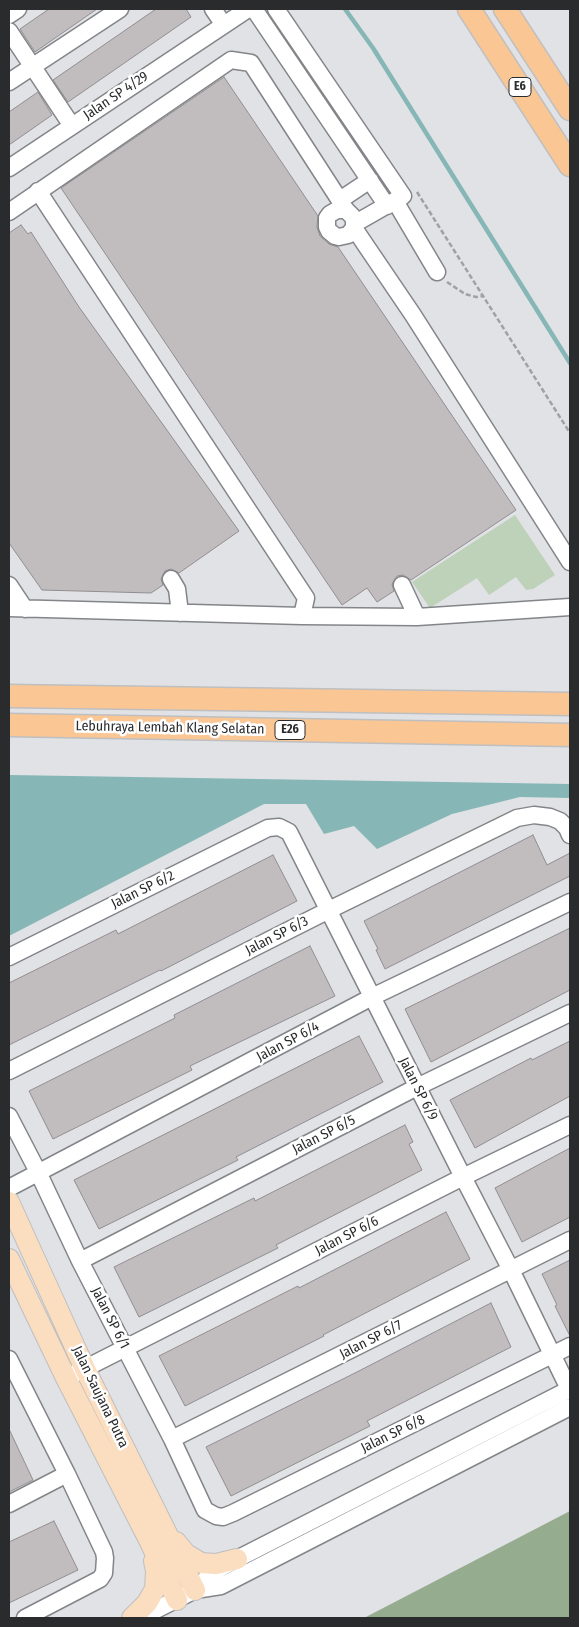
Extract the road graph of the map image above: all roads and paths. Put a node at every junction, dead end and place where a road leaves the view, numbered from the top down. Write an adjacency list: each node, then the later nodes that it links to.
1 (18, 9): 9 (street)
2 (120, 9): 12 (street)
3 (213, 9): 10 (street)
4 (248, 9): 10 (street, Jalan SP 4/29)
5 (254, 9): 18 (street)
6 (276, 9): 21 (street)
7 (470, 9): 16 (highway, E6)
8 (505, 9): 14 (highway, E6)
9 (9, 15)
10 (224, 25): 15 (street, Jalan SP 4/29)
11 (9, 31): 12 (street)
12 (32, 66): 13 (street); 15 (street)
13 (9, 82)
14 (570, 109)
15 (72, 126): 17 (street, Jalan SP 4/29)
16 (570, 165)
17 (9, 168)
18 (370, 180): 21 (street); 23 (street)
19 (413, 184): 25 (path)
20 (38, 191): 22 (street); 23 (street); 34 (street)
21 (391, 203): 23 (street); 24 (street)
22 (9, 212)
23 (349, 216): 27 (street)
24 (437, 272): 25 (path)
25 (483, 296): 26 (path)
26 (570, 433)
27 (570, 562)
28 (171, 579): 33 (street)
29 (9, 585): 32 (street)
30 (402, 586): 35 (street)
31 (570, 607): 35 (street)
32 (17, 609): 33 (street)
33 (180, 613): 34 (street)
34 (302, 616): 35 (street)
35 (417, 617)
36 (9, 696): 37 (highway, Lebuhraya Lembah Klang Selatan / E26)
37 (570, 704)
38 (9, 725): 39 (highway, Lebuhraya Lembah Klang Selatan / E26)
39 (570, 735)
40 (279, 827): 43 (street, Jalan SP 6/9); 44 (street, Jalan SP 6/2)
41 (570, 835): 43 (street, Jalan SP 6/3)
42 (570, 902): 45 (street, Jalan SP 6/4)
43 (329, 910): 45 (street, Jalan SP 6/9); 47 (street, Jalan SP 6/3)
44 (9, 957)
45 (372, 998): 48 (street, Jalan SP 6/9); 51 (street, Jalan SP 6/4)
46 (570, 1013): 48 (street, Jalan SP 6/5)
47 (9, 1071)
48 (417, 1086): 52 (street, Jalan SP 6/9); 57 (street, Jalan SP 6/5)
49 (9, 1116): 51 (street, Jalan SP 6/1)
50 (570, 1124): 52 (street, Jalan SP 6/6)
51 (38, 1172): 53 (street, Jalan SP 6/4); 57 (street, Jalan SP 6/1)
52 (463, 1177): 58 (street, Jalan SP 6/9); 60 (street, Jalan SP 6/6)
53 (9, 1188)
54 (9, 1202): 63 (main road, Jalan Saujana Putra)
55 (570, 1240): 58 (street, Jalan SP 6/7)
56 (9, 1259): 64 (main road, Jalan Saujana Putra)
57 (80, 1261): 60 (street, Jalan SP 6/1)
58 (512, 1270): 61 (street, Jalan SP 6/9); 68 (street, Jalan SP 6/7)
59 (570, 1346): 61 (street, Jalan SP 6/8)
60 (125, 1348): 63 (street, Jalan SP 6/6); 68 (street, Jalan SP 6/1)
61 (552, 1355): 66 (street, Jalan SP 6/9); 71 (street, Jalan SP 6/8)
62 (9, 1359): 65 (street)
63 (85, 1369): 64 (street, Jalan SP 6/6); 72 (main road, Jalan Saujana Putra)
64 (66, 1378): 73 (main road, Jalan Saujana Putra)
65 (14, 1385): 69 (street)
66 (570, 1390): 74 (street)
67 (570, 1407): 75 (street)
68 (172, 1439): 71 (street, Jalan SP 6/1)
69 (66, 1474): 70 (street); 77 (street)
70 (9, 1504)
71 (216, 1516)
72 (168, 1533): 74 (main road); 75 (main road, Jalan Saujana Putra)
73 (150, 1542): 76 (main road, Jalan Saujana Putra); 78 (main road)
74 (237, 1559): 75 (street)
75 (195, 1590): 76 (street)
76 (177, 1600): 79 (street)
77 (25, 1618)
78 (132, 1618)
79 (140, 1618)

